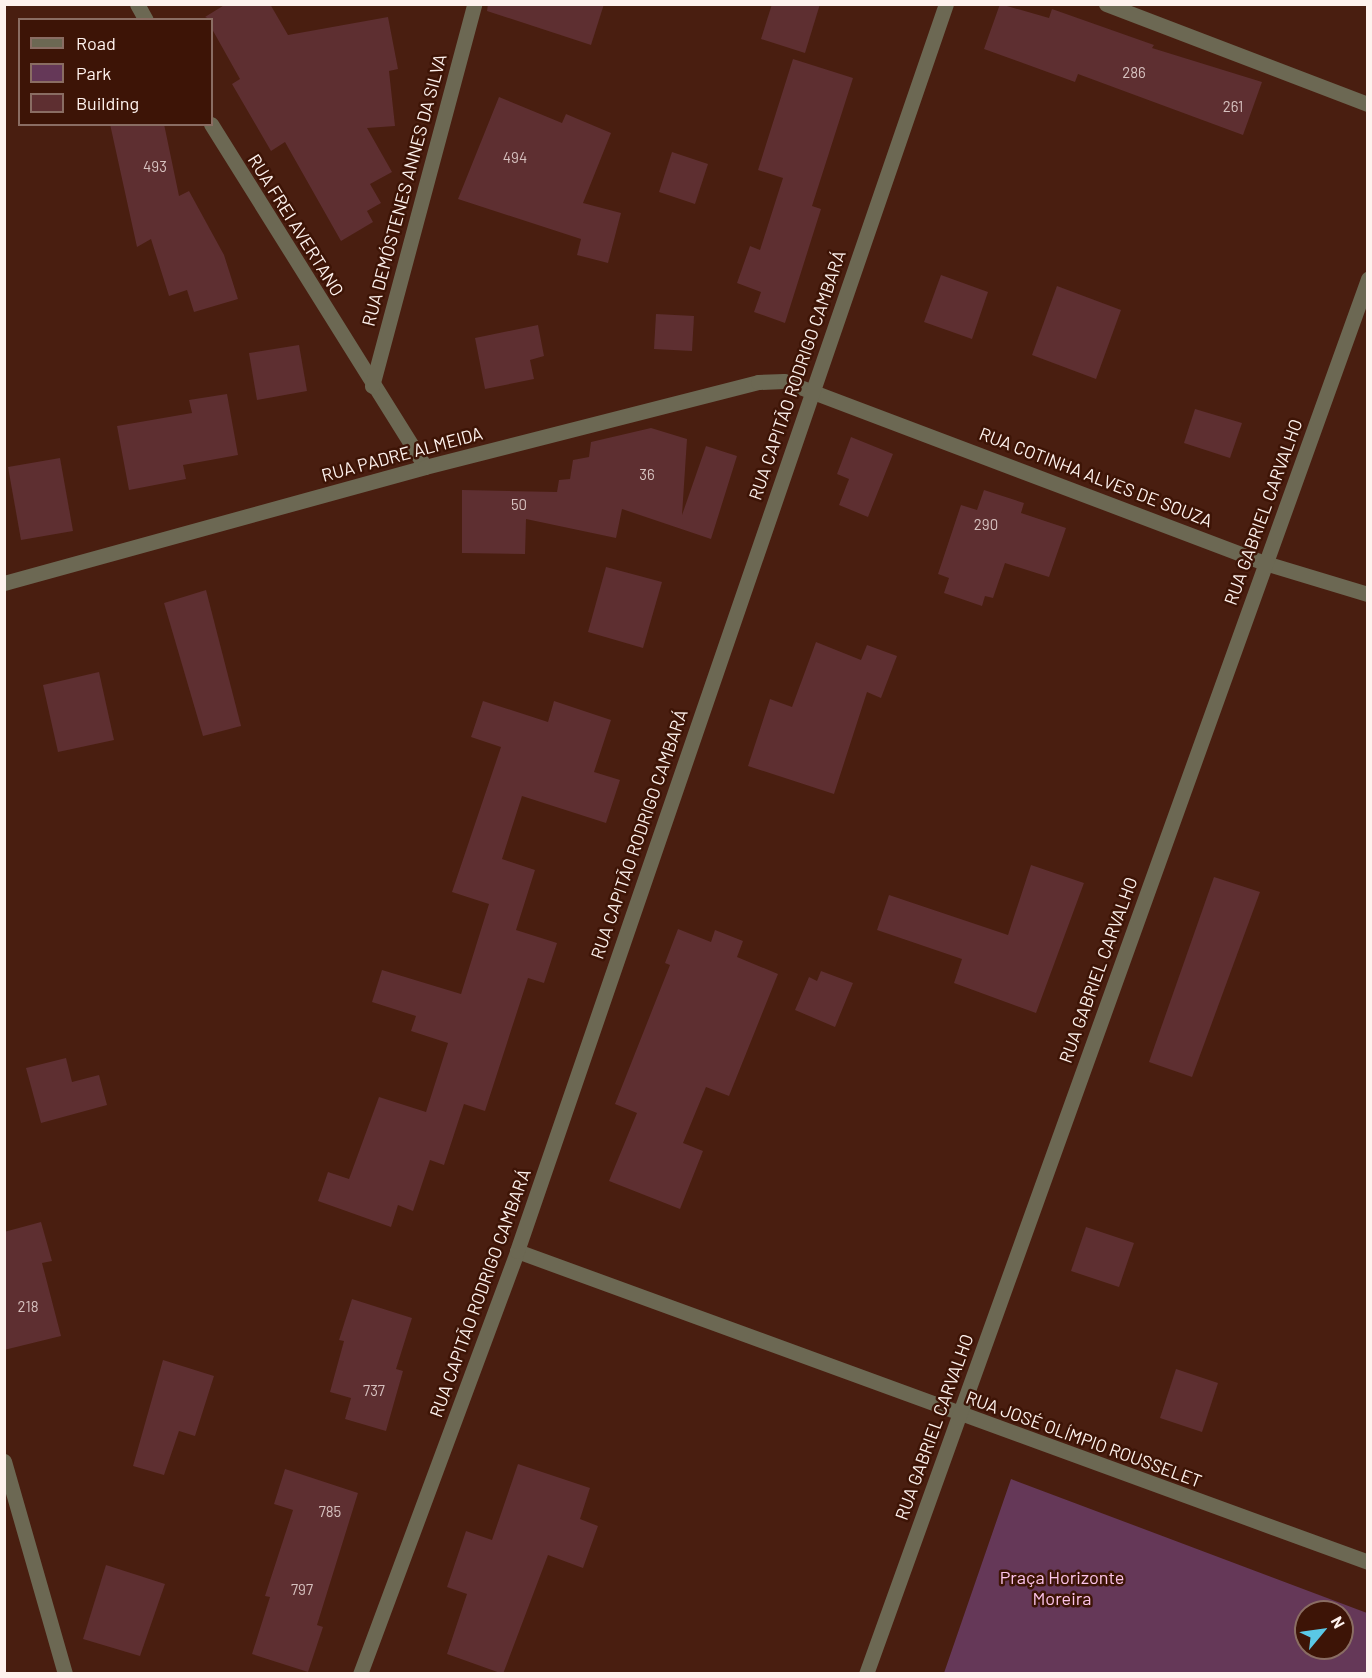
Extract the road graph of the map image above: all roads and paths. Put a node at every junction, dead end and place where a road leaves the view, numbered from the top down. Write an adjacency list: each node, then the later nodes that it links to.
1 (136, 4): 5 (street)
2 (474, 4): 9 (street, RUA DEMÓSTENES ANNES DA SILVA)
3 (946, 4): 10 (street, RUA CAPITÃO RODRIGO CAMBARÁ)
4 (1106, 4): 6 (street)
5 (145, 18)
6 (1368, 104)
7 (212, 126): 9 (street, RUA FREI AVERTANO)
8 (1368, 279): 12 (street, RUA GABRIEL CARVALHO)
9 (372, 386): 11 (street, RUA FREI AVERTANO)
10 (812, 389): 11 (street, RUA PADRE ALMEIDA); 12 (street, RUA COTINHA ALVES DE SOUZA); 15 (street, RUA CAPITÃO RODRIGO CAMBARÁ)
11 (425, 467): 13 (street, RUA PADRE ALMEIDA)
12 (1265, 563): 14 (street, RUA COTINHA ALVES DE SOUZA); 16 (street, RUA GABRIEL CARVALHO)
13 (4, 583)
14 (1368, 594)
15 (518, 1251): 16 (street, RUA JOSÉ OLÍMPIO ROUSSELET); 20 (street, RUA CAPITÃO RODRIGO CAMBARÁ)
16 (959, 1415): 18 (street, RUA JOSÉ OLÍMPIO ROUSSELET); 21 (street, RUA GABRIEL CARVALHO)
17 (4, 1461): 19 (street)
18 (1368, 1562)
19 (65, 1674)
20 (360, 1674)
21 (866, 1674)

